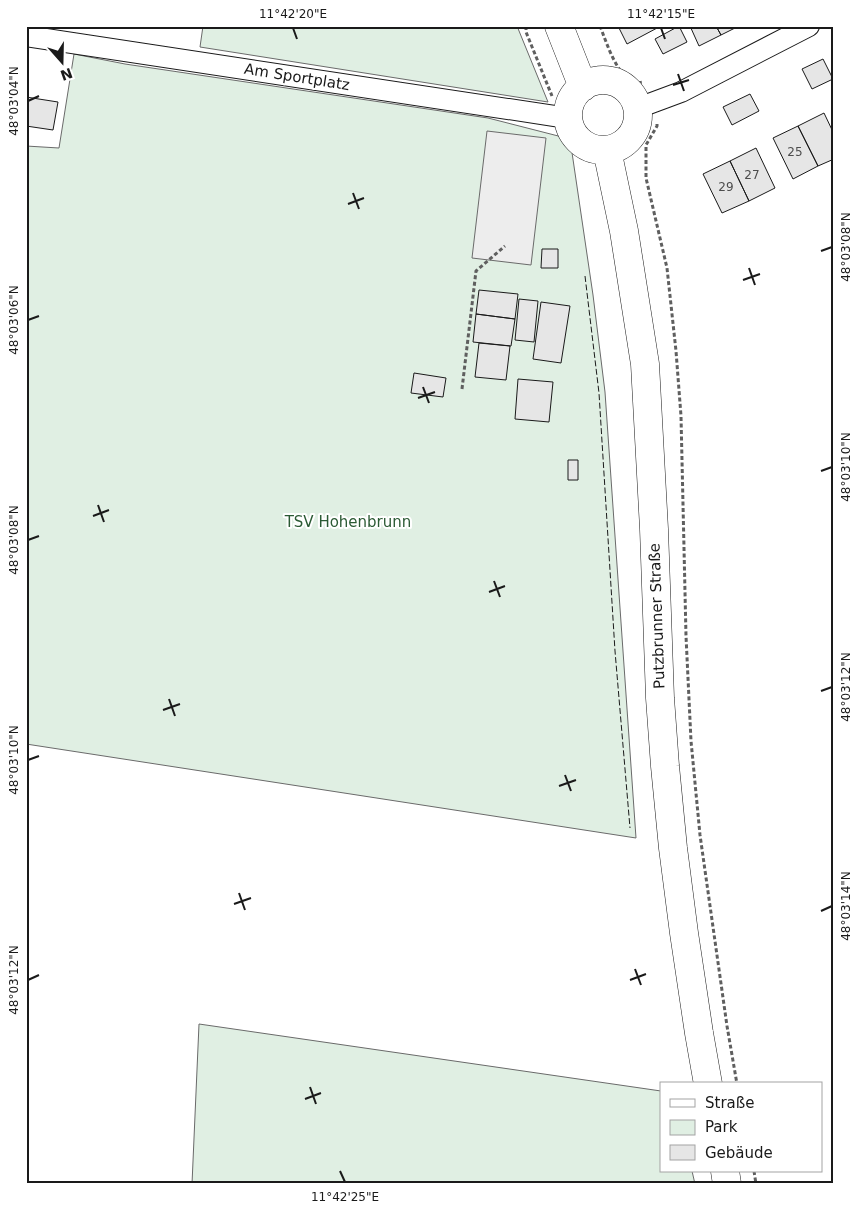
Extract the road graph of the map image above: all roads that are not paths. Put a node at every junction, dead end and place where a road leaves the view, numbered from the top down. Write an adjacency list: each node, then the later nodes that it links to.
1 (559, 26): 4 (main road)
2 (810, 26): 5 (street)
3 (26, 36): 6 (street, Am Sportplatz)
4 (583, 87): 5 (main road); 6 (main road)
5 (644, 106): 7 (main road)
6 (565, 117): 7 (main road)
7 (607, 150): 8 (main road, Putzbrunner Straße)
8 (708, 1082)

